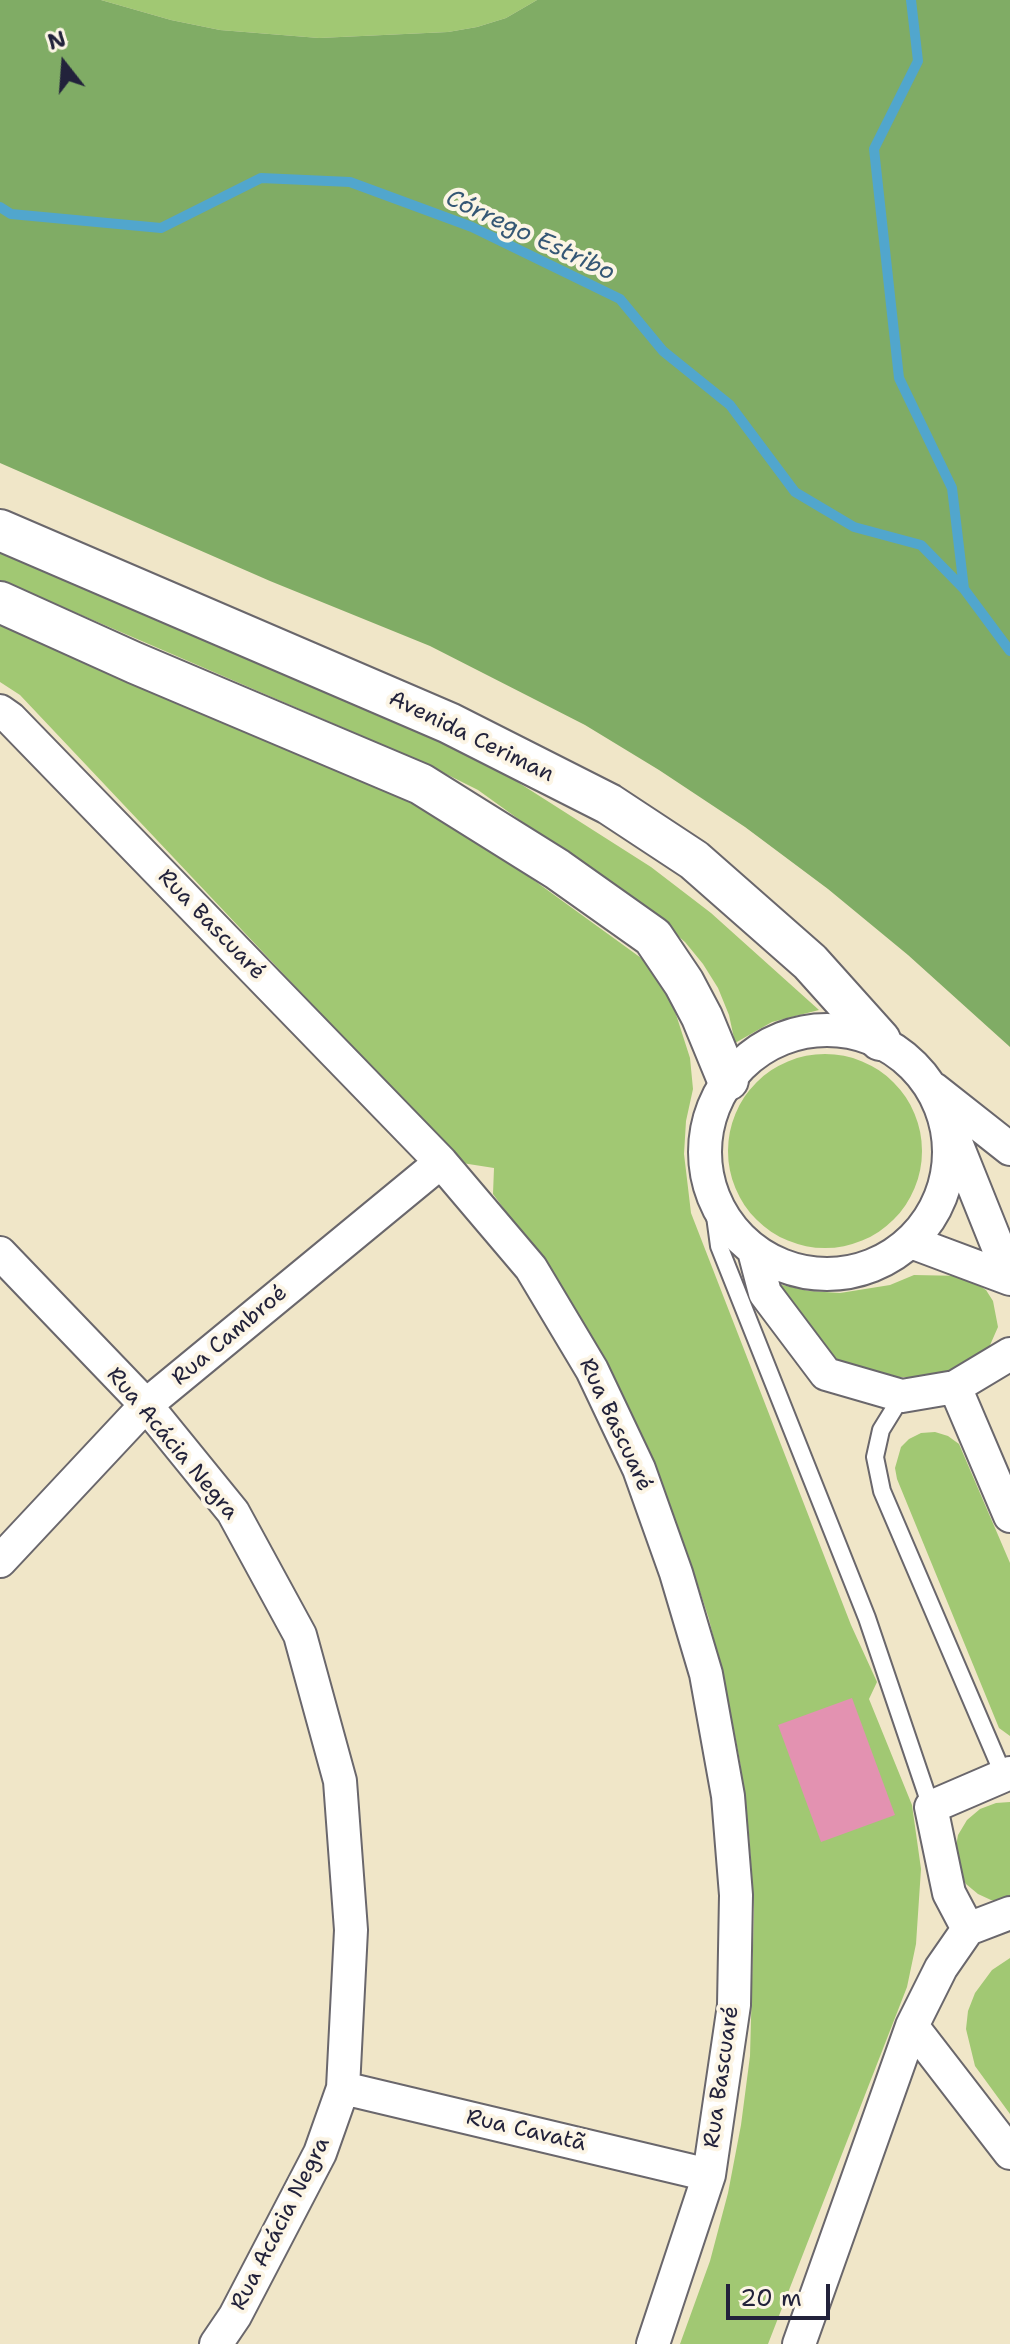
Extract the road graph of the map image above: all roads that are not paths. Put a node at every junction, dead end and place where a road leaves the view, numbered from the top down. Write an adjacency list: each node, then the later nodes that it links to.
1 (0, 530): 4 (street, Avenida Ceriman)
2 (0, 602): 5 (street)
3 (0, 711): 8 (street, Rua Bascuaré)
4 (880, 1040): 5 (street); 6 (street)
5 (728, 1080): 9 (street)
6 (938, 1098): 7 (street); 10 (street); 13 (street)
7 (1010, 1149)
8 (441, 1162): 17 (street, Rua Cambroé); 27 (street, Rua Bascuaré)
9 (712, 1194): 11 (street); 21 (lane)
10 (911, 1242): 11 (street); 13 (street)
11 (754, 1251): 16 (street)
12 (0, 1253): 17 (street, Rua Acácia Negra)
13 (1010, 1278)
14 (1010, 1354): 15 (street)
15 (955, 1387): 16 (street); 18 (street)
16 (902, 1396): 20 (lane)
17 (146, 1405): 19 (street, Rua Cambroé); 25 (street, Rua Acácia Negra)
18 (1010, 1516)
19 (0, 1561)
20 (1008, 1776): 21 (street)
21 (931, 1807): 23 (street)
22 (1010, 1913): 23 (street)
23 (968, 1929): 24 (street)
24 (912, 2026): 26 (street); 30 (street)
25 (343, 2088): 27 (street, Rua Cavatã); 28 (street, Rua Acácia Negra)
26 (1010, 2153)
27 (709, 2175): 29 (street, Rua Bascuaré)
28 (216, 2344)
29 (653, 2344)
30 (799, 2344)

